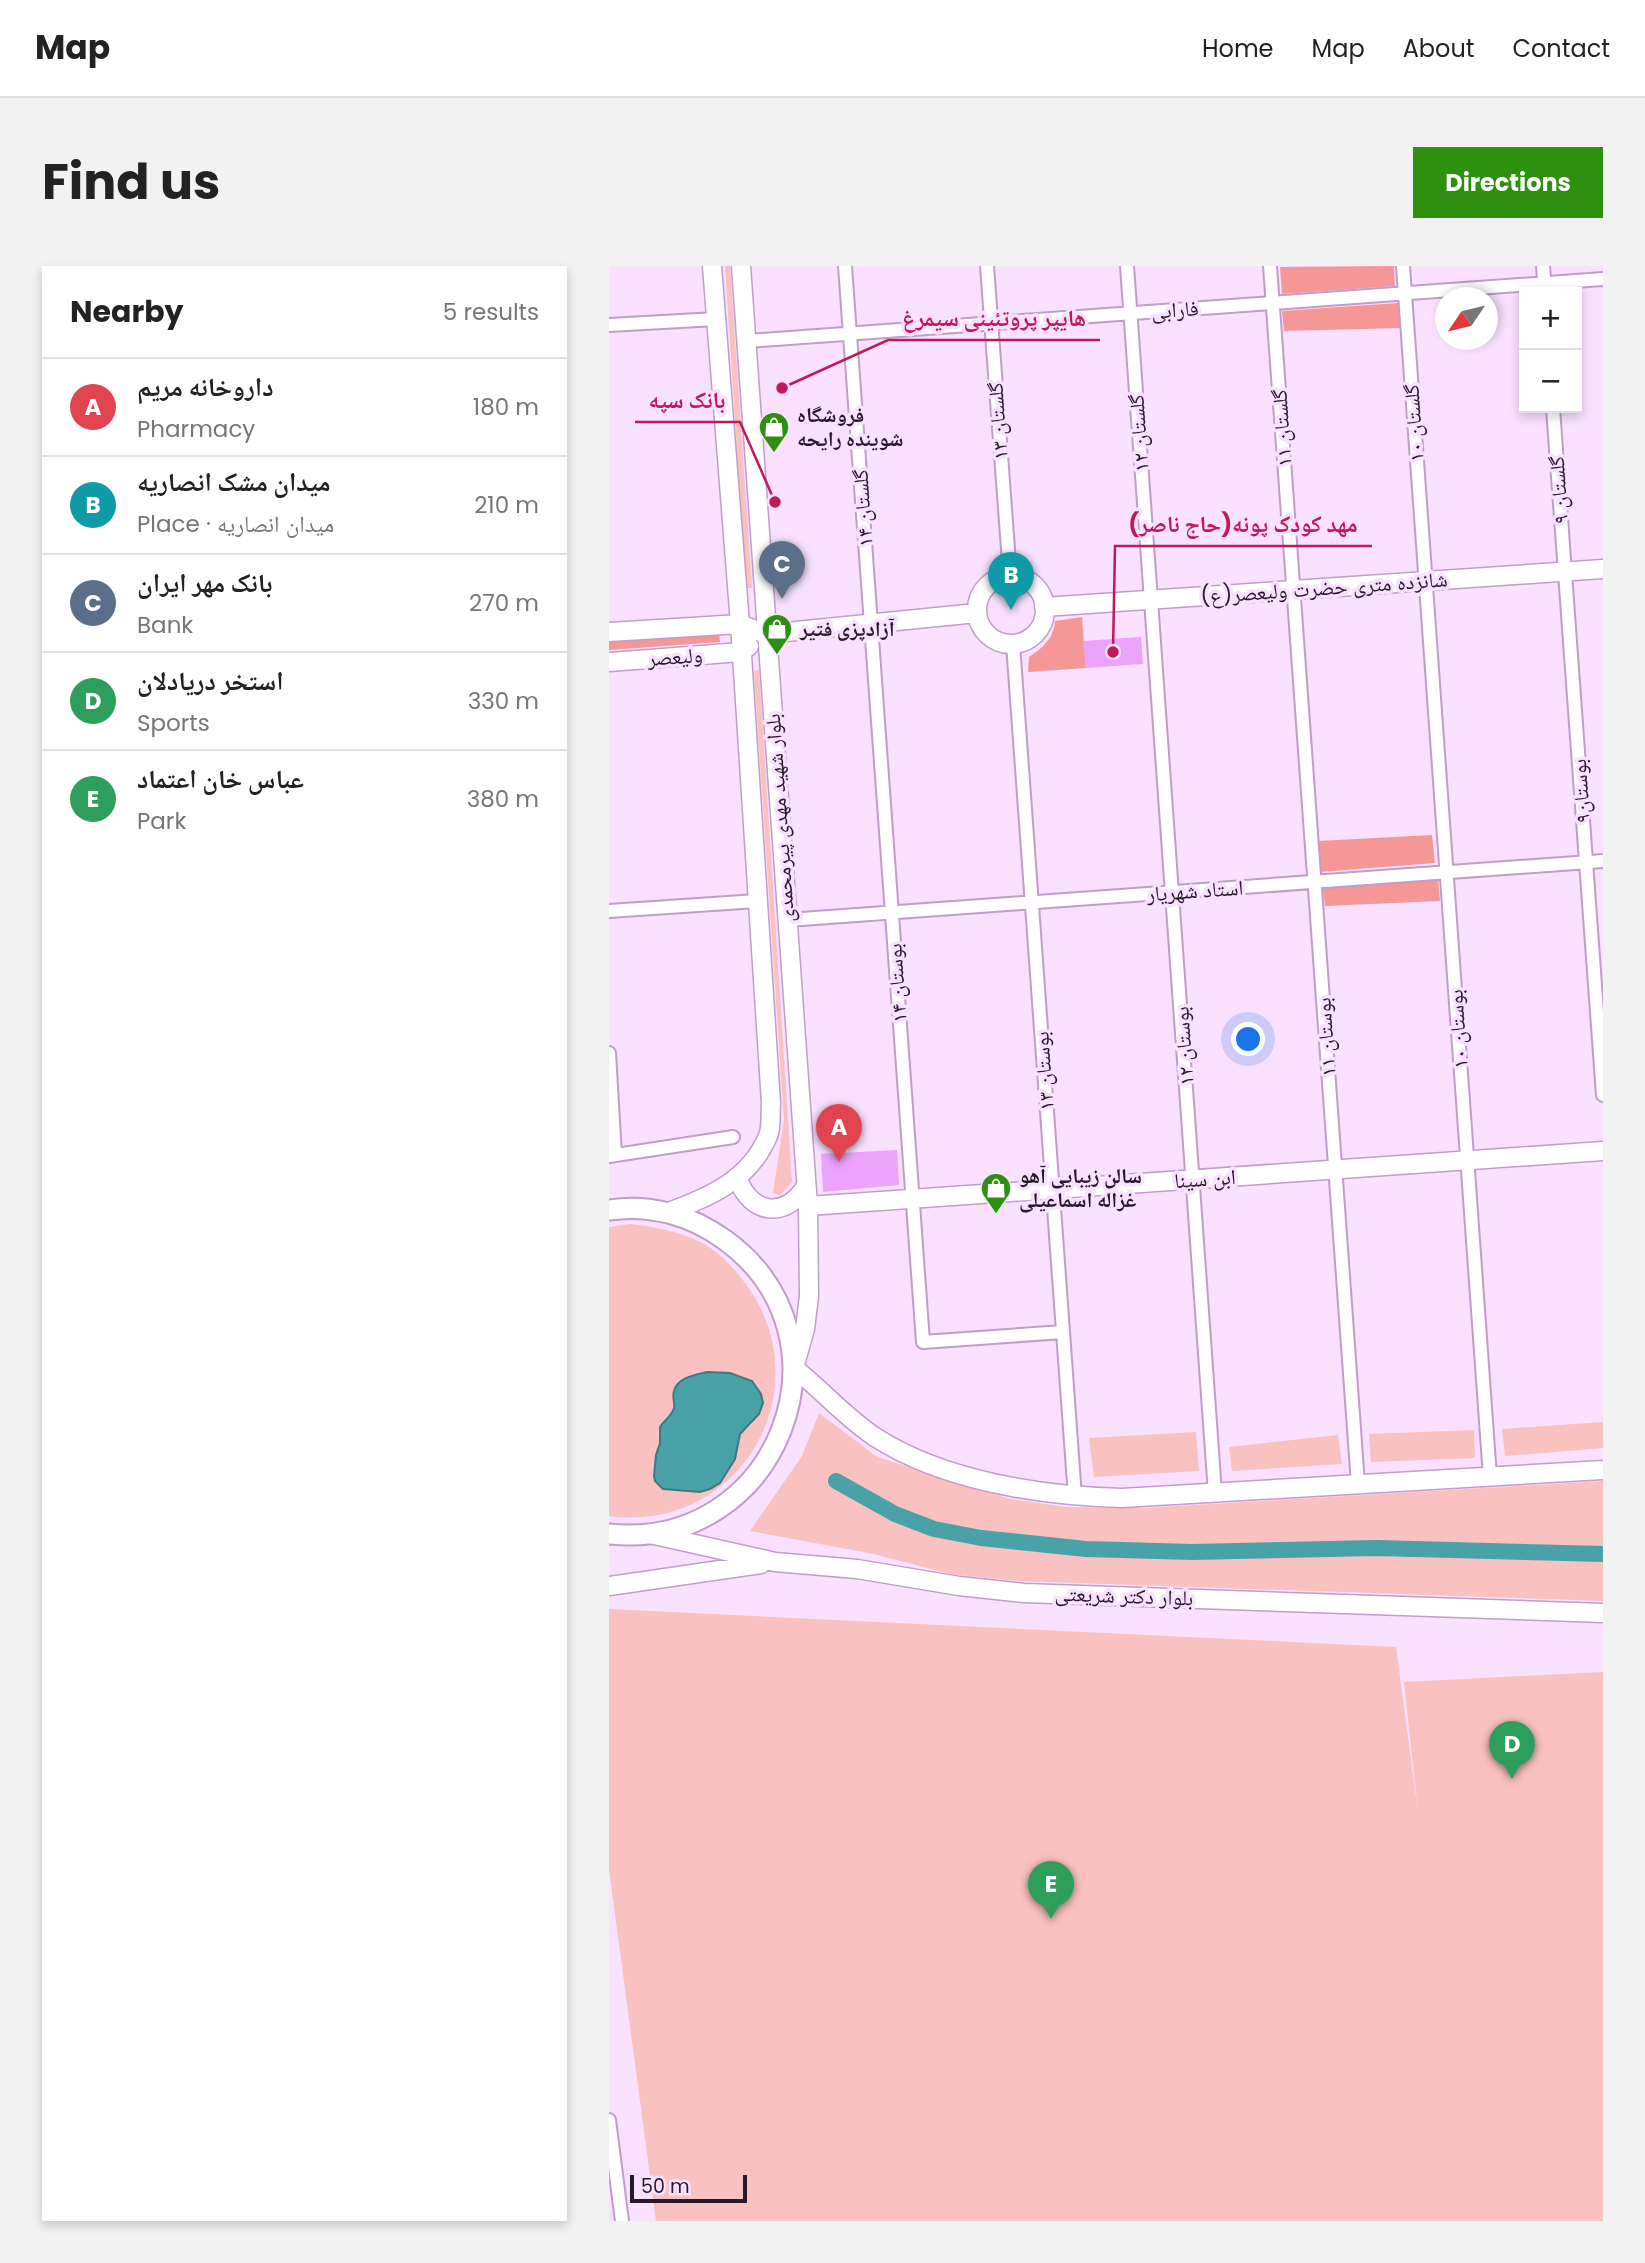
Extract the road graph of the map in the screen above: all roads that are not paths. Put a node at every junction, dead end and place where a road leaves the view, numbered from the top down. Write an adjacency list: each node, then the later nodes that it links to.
1 (712, 266): 16 (main road, بلوار شهید مهدی پیرمحمدی)
2 (741, 266): 20 (main road, بلوار شهید مهدی پیرمحمدی)
3 (845, 266): 19 (street, گلستان ۱۴)
4 (987, 266): 17 (street, گلستان ۱۳)
5 (1127, 266): 15 (street, گلستان ۱۲)
6 (1270, 266): 14 (street, گلستان ۱۱)
7 (1403, 266): 13 (street, گلستان ۱۰)
8 (1543, 266): 10 (street)
9 (1603, 279): 11 (street, فارابی)
10 (1544, 287)
11 (1551, 287)
12 (1519, 289): 13 (street, فارابی)
13 (1405, 293): 14 (street, فارابی); 25 (street, گلستان ۱۰)
14 (1273, 303): 15 (street, فارابی); 26 (street, گلستان ۱۱)
15 (1131, 313): 17 (street, فارابی); 27 (street, گلستان ۱۲)
16 (716, 318): 18 (street); 30 (main road, بلوار شهید مهدی پیرمحمدی)
17 (991, 323): 19 (street, فارابی); 24 (street, گلستان ۱۳)
18 (609, 325)
19 (850, 333): 20 (street, فارابی); 31 (street, گلستان ۱۴)
20 (747, 341): 33 (main road, بلوار شهید مهدی پیرمحمدی)
21 (1553, 413): 23 (street, گلستان ۹)
22 (1603, 569): 23 (main road, شانزده متری حضرت ولیعصر(ع))
23 (1565, 571): 25 (main road, شانزده متری حضرت ولیعصر(ع)); 38 (street, بوستان۹)
24 (1010, 576): 28 (main road); 29 (main road)
25 (1426, 581): 26 (main road, شانزده متری حضرت ولیعصر(ع)); 39 (street, بوستان ۱۰)
26 (1293, 590): 27 (main road, شانزده متری حضرت ولیعصر(ع)); 40 (street, بوستان ۱۱)
27 (1151, 600): 28 (main road, شانزده متری حضرت ولیعصر(ع)); 41 (street, بوستان ۱۲)
28 (1044, 607): 34 (main road)
29 (977, 613): 31 (main road); 34 (main road)
30 (740, 624): 32 (main road, ولیعصر); 33 (main road); 35 (main road, بلوار شهید مهدی پیرمحمدی)
31 (871, 624): 33 (main road); 45 (street, بوستان ۱۴)
32 (609, 632)
33 (766, 634): 35 (main road); 46 (main road, بلوار شهید مهدی پیرمحمدی)
34 (1013, 644): 43 (street, بوستان ۱۳)
35 (741, 652): 36 (main road, ولیعصر); 42 (main road, بلوار شهید مهدی پیرمحمدی)
36 (609, 662)
37 (1603, 862): 38 (street, استاد شهریار)
38 (1586, 863): 39 (street, استاد شهریار); 48 (street, بوستان۹)
39 (1447, 873): 40 (street, استاد شهریار); 52 (street, بوستان ۱۰)
40 (1315, 882): 41 (street, استاد شهریار); 53 (street, بوستان ۱۱)
41 (1173, 892): 43 (street, استاد شهریار); 55 (street, بوستان ۱۲)
42 (757, 901): 44 (street); 54 (main road, بلوار شهید مهدی پیرمحمدی)
43 (1032, 902): 45 (street, استاد شهریار); 57 (street, بوستان ۱۳)
44 (609, 911)
45 (892, 912): 46 (street, استاد شهریار); 58 (street, بوستان ۱۴)
46 (788, 920): 56 (main road, بلوار شهید مهدی پیرمحمدی)
47 (609, 1053): 51 (street)
48 (1603, 1096)
49 (733, 1137): 51 (street)
50 (1603, 1151): 52 (main road, ابن سینا)
51 (612, 1155)
52 (1468, 1161): 53 (main road, ابن سینا); 65 (street, بوستان ۱۰)
53 (1335, 1170): 55 (main road, ابن سینا); 66 (street, بوستان ۱۱)
54 (738, 1179): 56 (main road); 61 (main road)
55 (1193, 1180): 57 (main road, ابن سینا); 67 (street, بوستان ۱۲)
56 (806, 1186): 59 (main road, بلوار شهید مهدی پیرمحمدی)
57 (1053, 1189): 58 (main road, ابن سینا); 62 (street, بوستان ۱۳)
58 (913, 1199): 59 (main road, ابن سینا); 62 (street, بوستان ۱۴)
59 (808, 1206): 63 (main road, بلوار شهید مهدی پیرمحمدی)
60 (609, 1210): 61 (main road)
61 (669, 1212): 63 (main road)
62 (1063, 1332): 68 (street, بوستان ۱۳)
63 (793, 1368): 68 (main road); 69 (main road)
64 (1603, 1470): 65 (main road)
65 (1490, 1477): 66 (main road)
66 (1358, 1485): 67 (main road)
67 (1215, 1493): 68 (main road)
68 (1075, 1497)
69 (650, 1534): 70 (main road); 71 (main road, بلوار دکتر شریعتی)
70 (610, 1535)
71 (775, 1563): 72 (main road); 73 (main road, بلوار دکتر شریعتی)
72 (609, 1586)
73 (1603, 1613)
74 (609, 2120): 75 (street)
75 (622, 2221)

